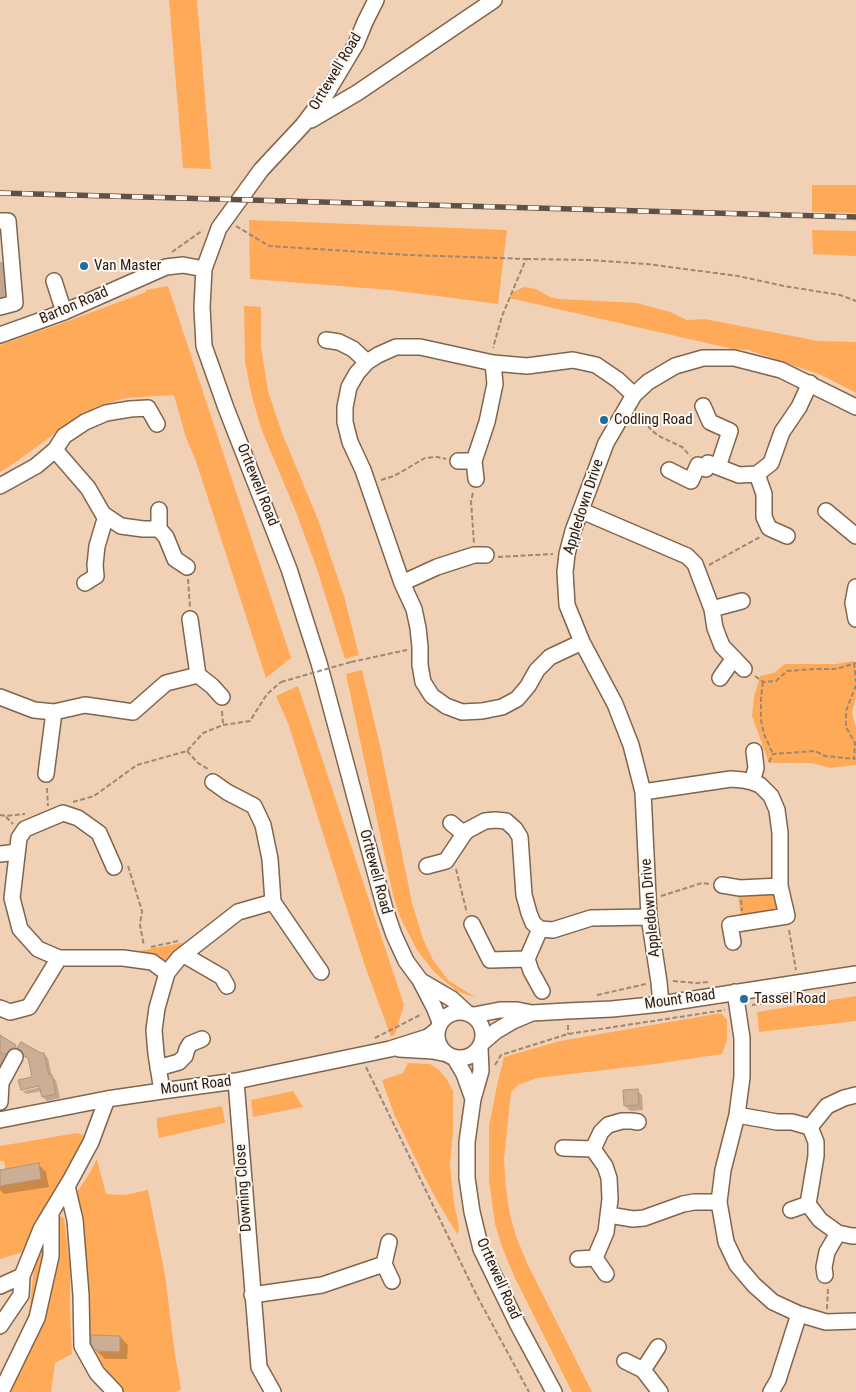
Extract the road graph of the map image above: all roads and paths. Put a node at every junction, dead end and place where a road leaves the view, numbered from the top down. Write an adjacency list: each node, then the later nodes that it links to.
1 (366, 0): 4 (street, Orttewell Road)
2 (376, 0): 4 (street, Orttewell Road)
3 (494, 0): 5 (street)
4 (365, 22): 5 (street, Orttewell Road)
5 (303, 125): 10 (street, Orttewell Road)
6 (0, 221): 8 (street)
7 (236, 226): 9 (path)
8 (5, 248): 13 (street)
9 (526, 259): 12 (path); 18 (path)
10 (204, 269): 14 (street, Barton Road); 100 (street, Orttewell Road)
11 (54, 281): 14 (street)
12 (856, 301)
13 (0, 306)
14 (64, 312): 15 (street, Barton Road)
15 (0, 335)
16 (326, 340): 17 (street)
17 (367, 362): 18 (street); 31 (street)
18 (493, 363): 20 (street); 26 (street)
19 (810, 383): 20 (street, Appledown Drive); 22 (street, Appledown Drive); 29 (street)
20 (634, 395): 27 (path); 34 (street, Appledown Drive)
21 (703, 406): 27 (street)
22 (856, 407)
23 (157, 424): 24 (street)
24 (56, 450): 32 (street); 36 (street)
25 (458, 461): 26 (street); 31 (path)
26 (474, 461): 30 (street)
27 (713, 465): 28 (street); 29 (street)
28 (669, 470)
29 (757, 474): 37 (street)
30 (476, 479): 42 (path)
31 (368, 484): 46 (street)
32 (0, 486)
33 (159, 510): 38 (street)
34 (582, 511): 41 (street, Appledown Drive); 44 (street)
35 (826, 511): 40 (street)
36 (106, 516): 38 (street); 45 (street)
37 (764, 517): 39 (street); 44 (path)
38 (159, 529): 43 (street)
39 (787, 536)
40 (856, 536)
41 (567, 554): 42 (path); 52 (street, Appledown Drive)
42 (480, 555): 46 (street)
43 (187, 567): 51 (path)
44 (698, 572): 49 (street)
45 (85, 583)
46 (402, 583): 53 (street)
47 (856, 588): 50 (street)
48 (742, 601): 49 (street)
49 (712, 608): 54 (street)
50 (856, 619)
51 (190, 620): 56 (street)
52 (582, 642): 53 (street); 71 (street, Appledown Drive)
53 (420, 648): 63 (path, bridge)
54 (739, 663): 57 (street); 58 (path)
55 (855, 663): 58 (path); 59 (path)
56 (198, 675): 60 (street); 62 (street)
57 (720, 678)
58 (764, 682): 65 (path)
59 (856, 684): 66 (path)
60 (222, 696)
61 (0, 697): 62 (street)
62 (54, 712): 68 (street)
63 (187, 751): 69 (path); 72 (path)
64 (754, 751): 70 (street)
65 (773, 754): 66 (path); 67 (path)
66 (855, 759)
67 (770, 762)
68 (46, 774): 73 (path)
69 (213, 782): 87 (street)
70 (752, 782): 71 (street); 84 (street)
71 (643, 792): 86 (street, Appledown Drive)
72 (70, 802)
73 (48, 808)
74 (24, 814): 75 (path)
75 (0, 815)
76 (451, 823): 77 (street)
77 (464, 834): 79 (street); 92 (street)
78 (17, 852): 80 (street); 82 (street); 95 (street)
79 (452, 852): 81 (street); 91 (path)
80 (0, 854)
81 (427, 866)
82 (118, 869): 94 (path)
83 (722, 885): 85 (street); 86 (path)
84 (780, 886): 85 (street); 88 (street)
85 (740, 888): 90 (path)
86 (649, 898): 89 (street, Appledown Drive)
87 (273, 902): 94 (street); 99 (street)
88 (786, 916): 90 (street); 101 (path)
89 (649, 917): 92 (street); 106 (street, Appledown Drive)
90 (743, 923): 93 (street)
91 (472, 924): 96 (street)
92 (540, 929): 96 (street)
93 (732, 942)
94 (183, 948): 97 (street); 102 (street)
95 (59, 958): 97 (street); 107 (street)
96 (527, 959): 103 (street)
97 (167, 973): 123 (street)
98 (856, 974): 101 (street, Mount Road)
99 (321, 975)
100 (420, 980): 111 (street, Orttewell Road); 114 (street, Orttewell Road)
101 (798, 983): 104 (street, Mount Road)
102 (227, 986)
103 (542, 991)
104 (735, 992): 106 (street, Mount Road); 108 (street)
105 (767, 1002): 108 (path)
106 (661, 1004): 110 (street, Mount Road)
107 (0, 1008)
108 (738, 1008): 115 (path); 130 (street)
109 (424, 1013): 113 (path)
110 (532, 1013): 111 (street, Mount Road); 117 (street, Mount Road)
111 (470, 1014): 114 (street); 117 (street)
112 (568, 1023): 115 (path)
113 (403, 1024)
114 (439, 1026): 118 (street, Mount Road); 120 (street)
115 (568, 1034): 122 (path)
116 (202, 1039): 123 (street)
117 (481, 1046): 120 (street); 128 (street, Orttewell Road)
118 (390, 1048): 119 (street, Mount Road); 120 (street, Mount Road)
119 (360, 1055): 124 (street, Mount Road); 164 (path)
120 (451, 1056): 128 (street, Orttewell Road)
121 (14, 1057): 129 (street)
122 (494, 1067)
123 (158, 1068): 125 (street)
124 (236, 1082): 125 (street, Mount Road); 153 (street, Downing Close)
125 (162, 1090): 127 (street, Mount Road)
126 (856, 1095): 133 (street)
127 (107, 1099): 131 (street, Mount Road); 136 (street)
128 (473, 1099): 165 (street, Orttewell Road)
129 (0, 1102)
130 (737, 1115): 133 (street); 137 (street)
131 (1, 1116)
132 (638, 1122): 135 (street)
133 (810, 1127): 138 (street)
134 (563, 1148): 135 (street)
135 (593, 1149): 141 (street)
136 (67, 1186): 140 (street); 162 (street)
137 (719, 1202): 141 (street); 154 (street)
138 (808, 1204): 139 (street); 142 (street)
139 (791, 1210)
140 (51, 1214): 150 (street); 161 (street)
141 (609, 1215): 145 (street)
142 (838, 1233): 143 (street); 149 (street)
143 (856, 1236)
144 (389, 1242): 147 (street)
145 (595, 1258): 146 (street); 148 (street)
146 (578, 1259)
147 (384, 1264): 151 (street); 153 (street)
148 (606, 1274)
149 (825, 1275): 156 (path)
150 (22, 1276): 152 (street); 157 (street)
151 (392, 1281)
152 (0, 1286)
153 (252, 1295): 163 (street, Downing Close)
154 (799, 1314): 156 (street); 167 (street)
155 (856, 1321): 156 (street)
156 (826, 1322)
157 (0, 1326)
158 (658, 1347): 160 (street)
159 (625, 1361): 160 (street)
160 (643, 1370): 166 (street)
161 (1, 1392)
162 (114, 1392)
163 (273, 1392)
164 (529, 1392)
165 (554, 1392)
166 (660, 1392)
167 (771, 1392)

